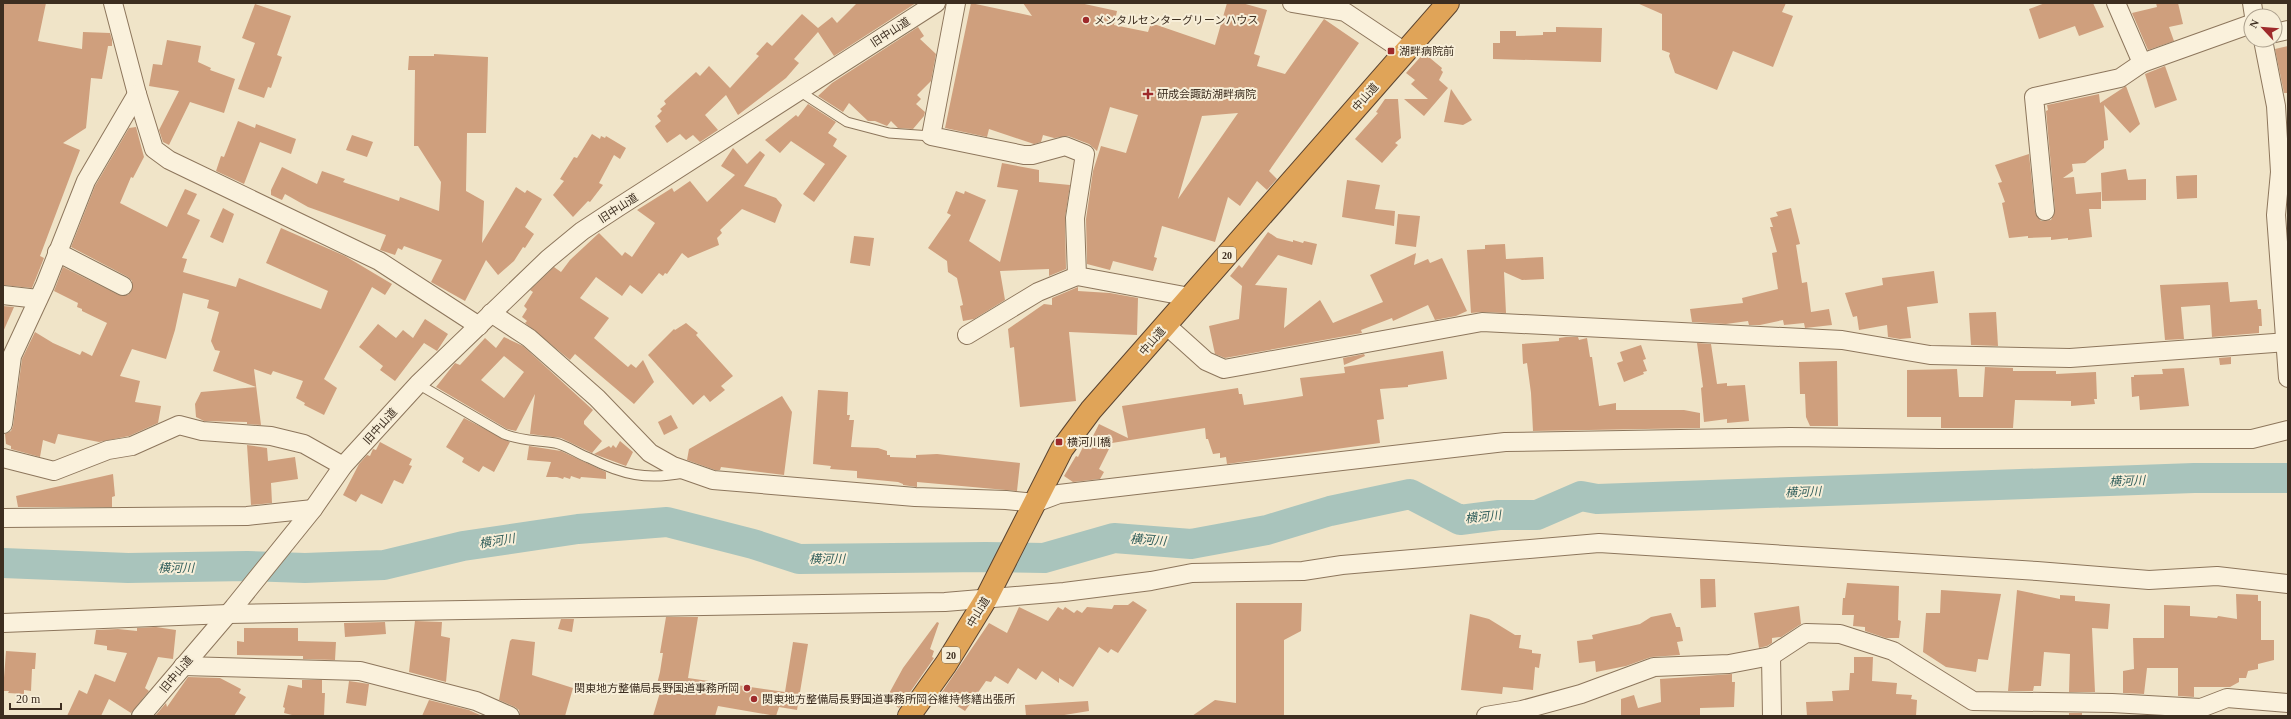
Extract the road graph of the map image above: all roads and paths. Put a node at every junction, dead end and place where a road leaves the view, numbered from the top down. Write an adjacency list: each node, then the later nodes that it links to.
1 (113, 3): 12 (street)
2 (936, 3): 11 (street, 旧中山道)
3 (956, 3): 13 (street)
4 (1292, 3): 9 (street)
5 (1448, 3): 9 (highway, 中山道 / 20)
6 (2116, 3): 10 (street)
7 (2243, 27): 10 (street)
8 (2265, 48): 14 (street)
9 (1405, 52): 20 (highway, 中山道 / 20)
10 (2142, 63): 15 (street)
11 (799, 91): 13 (lane); 22 (street, 旧中山道)
12 (137, 94): 16 (street); 22 (street)
13 (931, 136): 17 (street)
14 (2284, 172): 25 (street)
15 (2045, 211)
16 (57, 252): 18 (street); 21 (street)
17 (1076, 276): 20 (street); 24 (street)
18 (123, 286)
19 (3, 295): 21 (street)
20 (1190, 297): 23 (highway, 中山道 / 20)
21 (38, 299): 28 (street)
22 (485, 319): 27 (street, 旧中山道); 32 (street)
23 (1166, 325): 25 (street); 34 (highway, 中山道 / 20)
24 (967, 335)
25 (2286, 342): 26 (street)
26 (2288, 378)
27 (418, 384): 31 (street, 旧中山道); 32 (lane)
28 (3, 424)
29 (2288, 430): 34 (street)
30 (3, 458): 31 (street)
31 (343, 466): 33 (street, 旧中山道)
32 (687, 472): 34 (street)
33 (310, 512): 35 (street); 38 (street, 旧中山道)
34 (1030, 512): 37 (highway, 中山道 / 20)
35 (3, 518)
36 (2288, 584): 37 (street)
37 (988, 595): 38 (street); 47 (highway, 中山道 / 20)
38 (231, 611): 39 (street); 41 (street, 旧中山道)
39 (3, 623)
40 (1771, 656): 43 (street); 48 (street); 49 (street)
41 (183, 666): 45 (street, 旧中山道); 46 (street)
42 (2288, 703): 44 (street)
43 (2063, 709): 44 (street)
44 (2112, 710)
45 (141, 716)
46 (510, 716)
47 (909, 716)
48 (1486, 716)
49 (1772, 716)

